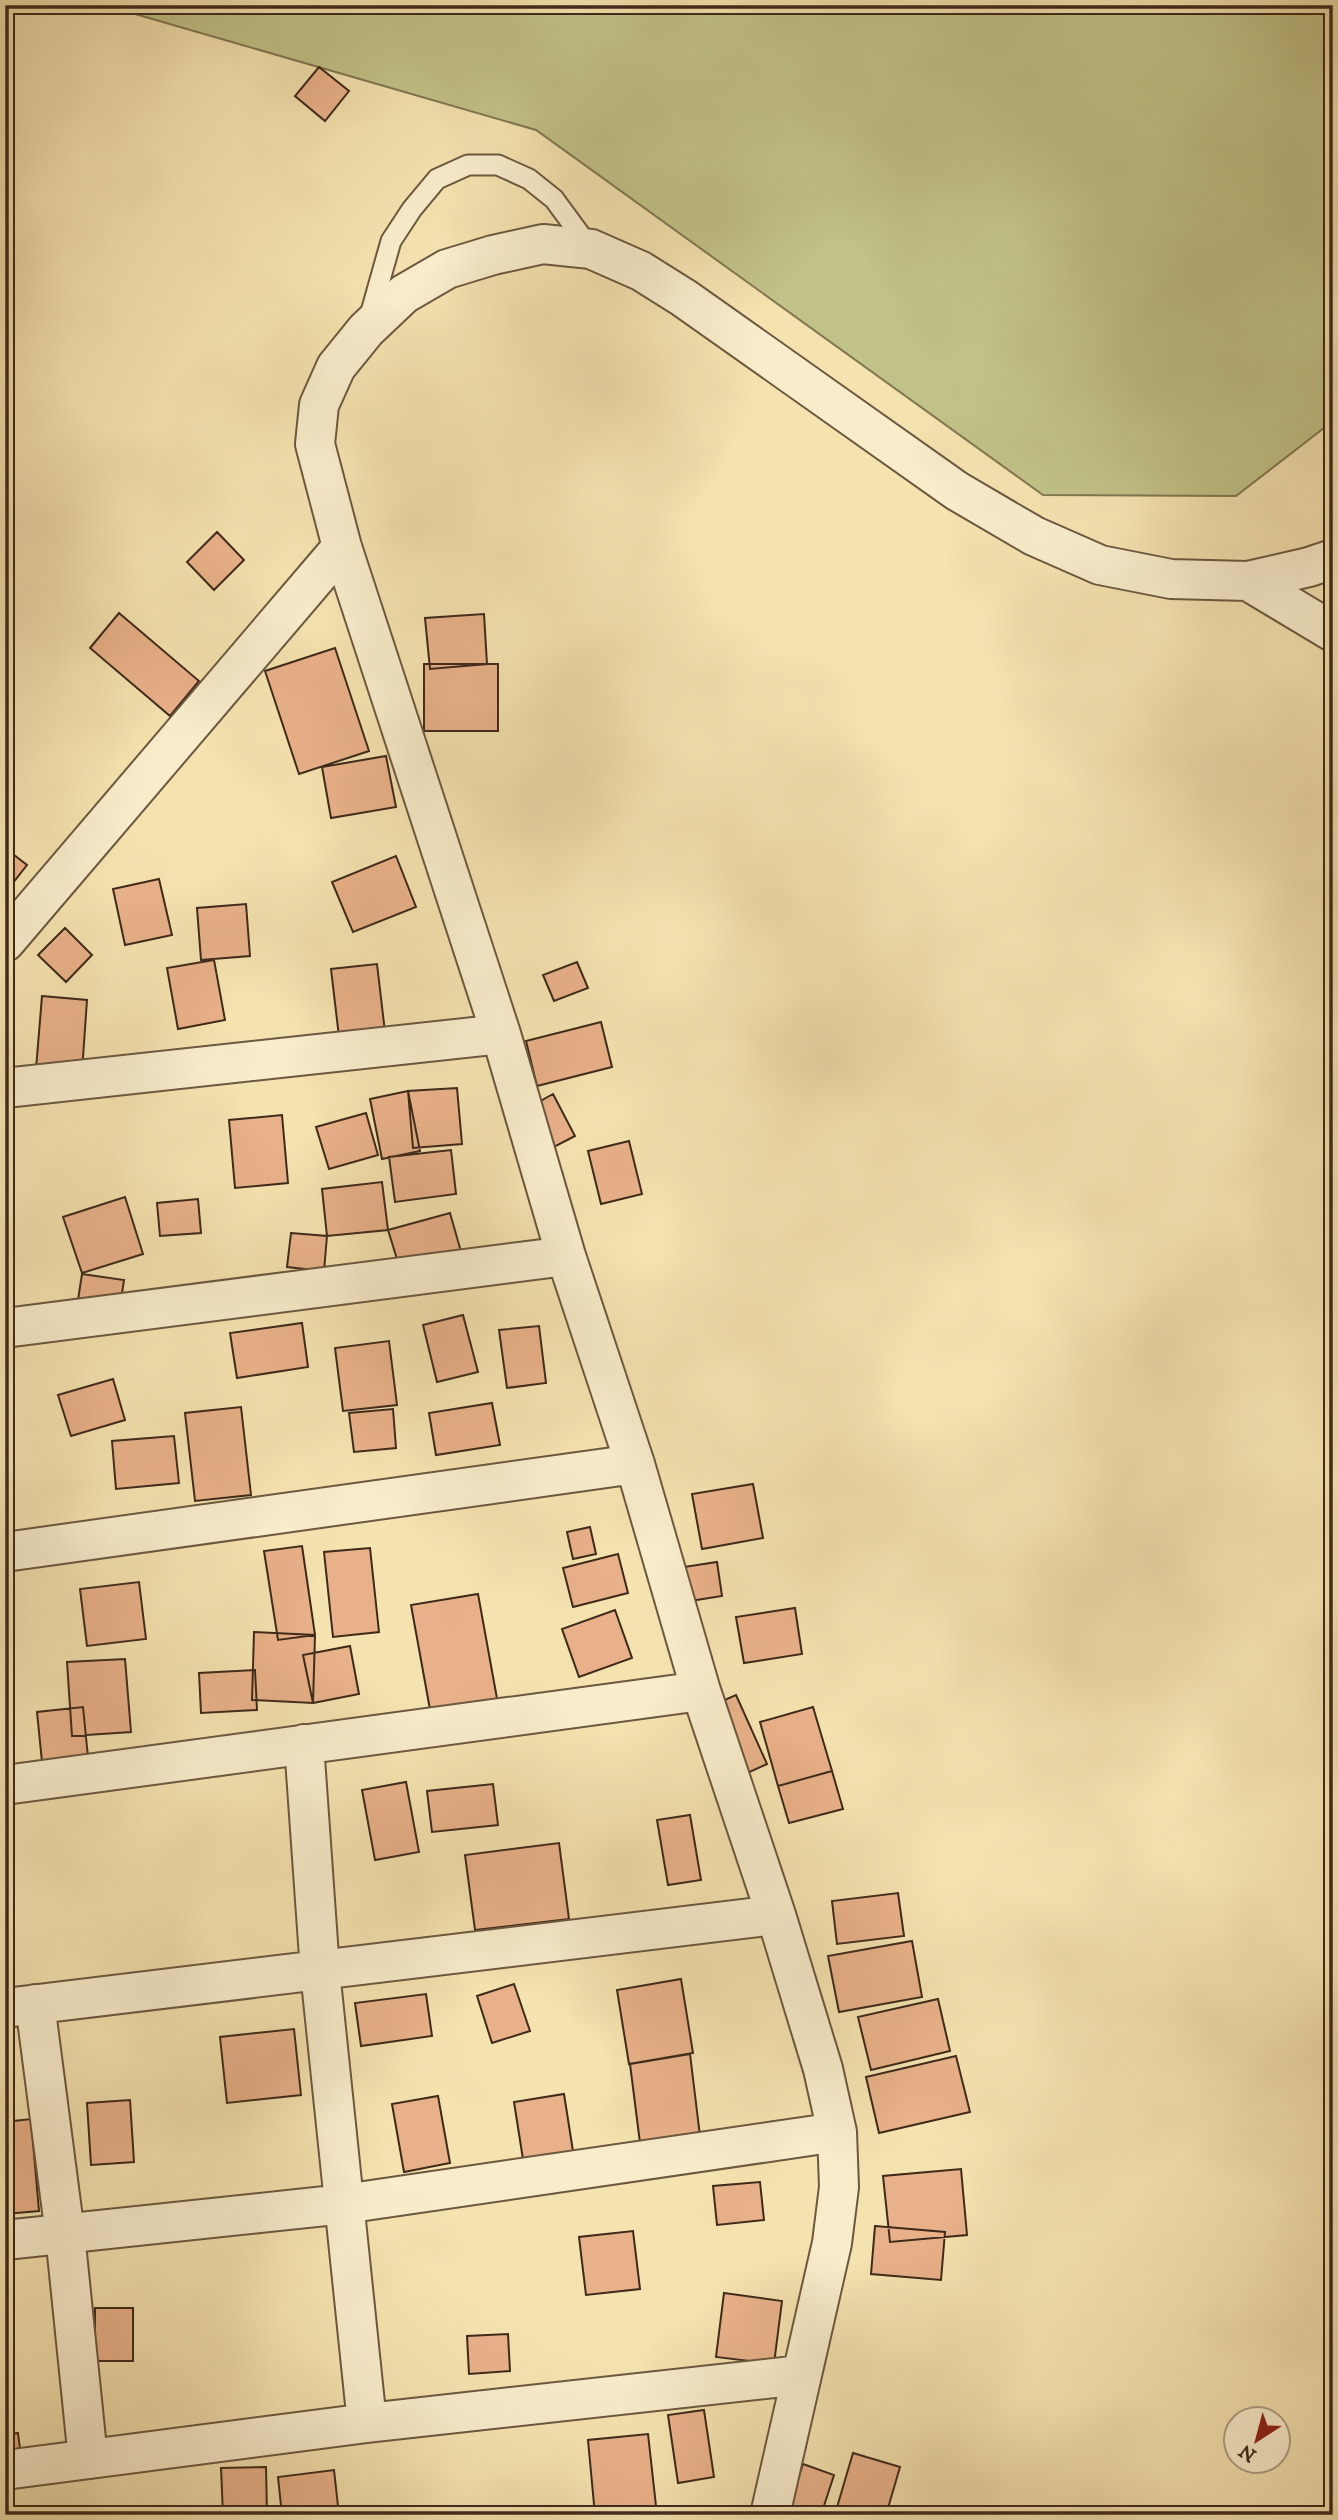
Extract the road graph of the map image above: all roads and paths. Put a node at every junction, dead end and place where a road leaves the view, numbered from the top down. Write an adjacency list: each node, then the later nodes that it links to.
1 (590, 248): 2 (street); 2 (lane); 5 (street)
2 (366, 330): 3 (street)
3 (342, 547): 7 (street); 8 (street)
4 (1333, 559): 5 (street)
5 (1248, 580): 6 (street)
6 (1333, 632)
7 (5, 942)
8 (502, 1034): 9 (street); 10 (street)
9 (5, 1088)
10 (566, 1256): 11 (street); 12 (street)
11 (5, 1328)
12 (635, 1464): 13 (street); 14 (street)
13 (5, 1552)
14 (701, 1691): 15 (street); 17 (street)
15 (304, 1744): 16 (street); 18 (street)
16 (5, 1785)
17 (776, 1915): 18 (street); 20 (street)
18 (320, 1971): 19 (street); 21 (street)
19 (20, 2006): 22 (street)
20 (837, 2132): 21 (street); 24 (street)
21 (344, 2204): 22 (street); 25 (street)
22 (65, 2234): 23 (street); 26 (street)
23 (5, 2240)
24 (801, 2375): 25 (street); 28 (street)
25 (367, 2423): 26 (street)
26 (88, 2459): 27 (street)
27 (5, 2470)
28 (771, 2515)

